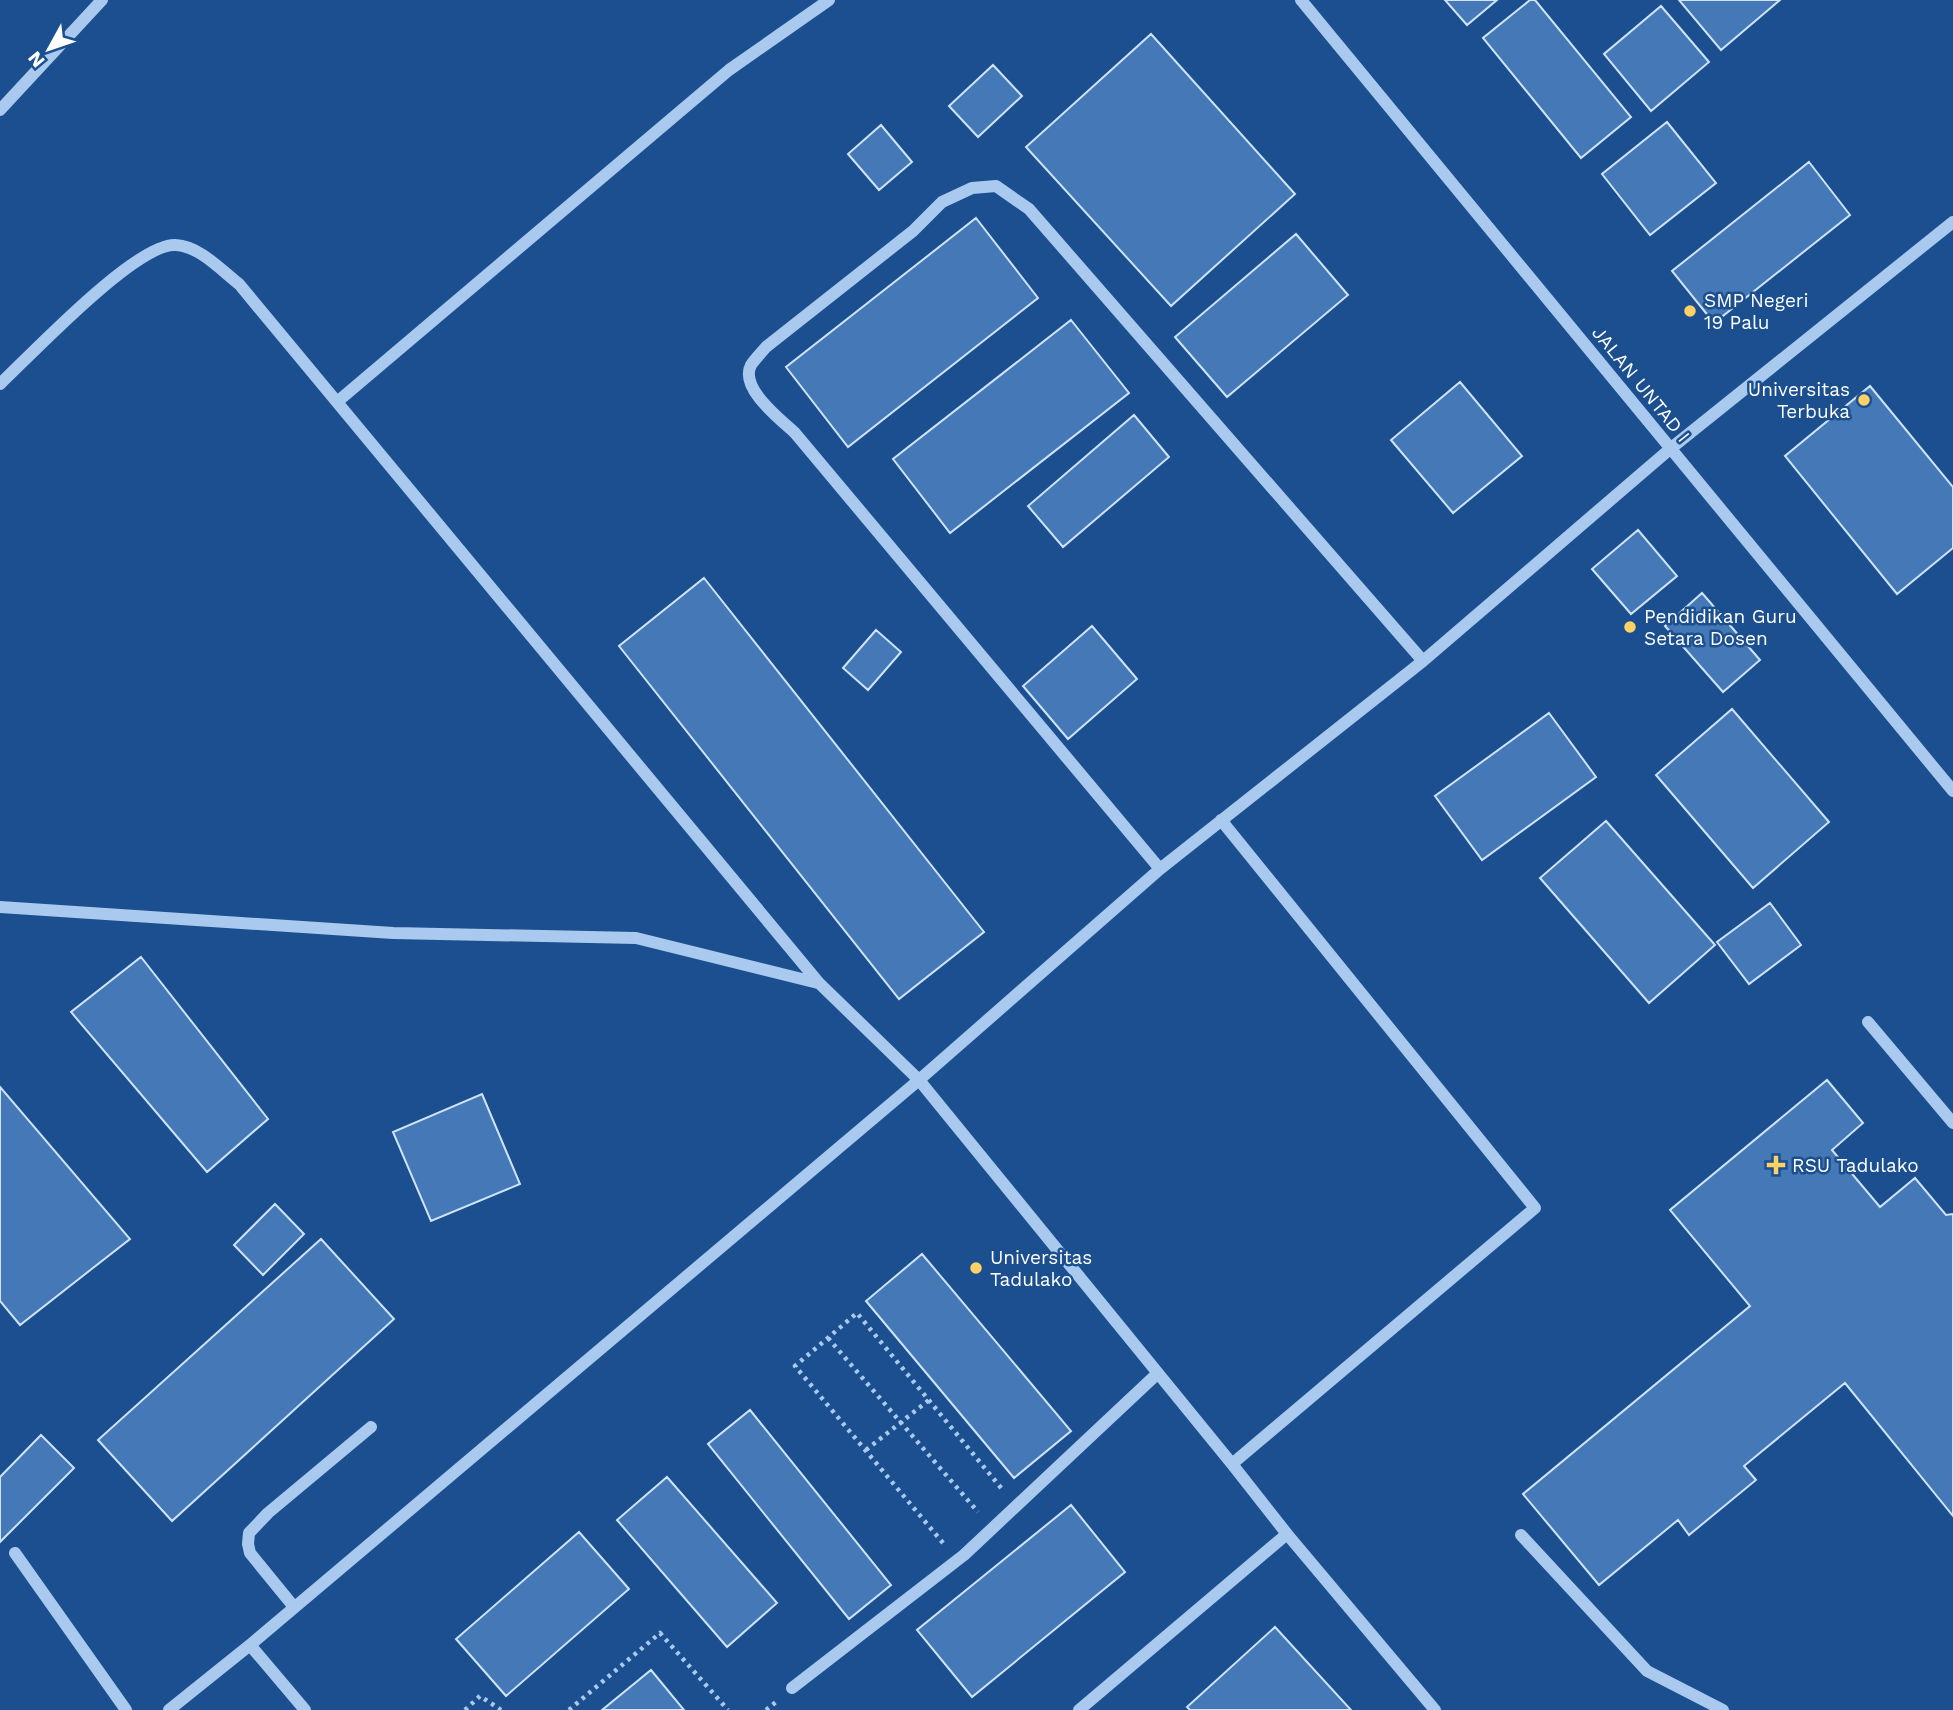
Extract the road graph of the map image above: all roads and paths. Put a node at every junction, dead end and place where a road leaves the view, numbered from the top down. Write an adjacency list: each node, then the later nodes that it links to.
1 (102, 0): 4 (street)
2 (829, 0): 7 (street)
3 (1301, 0): 8 (street, JALAN UNTAD I)
4 (0, 110)
5 (1953, 222): 8 (street)
6 (0, 384): 7 (street)
7 (337, 402): 14 (street)
8 (1670, 449): 9 (street); 10 (street, JALAN UNTAD I)
9 (1423, 662): 11 (street); 12 (street)
10 (1953, 791)
11 (1221, 820): 12 (street); 24 (street)
12 (1160, 869): 16 (street)
13 (0, 906): 14 (street)
14 (819, 983): 16 (street)
15 (1868, 1021): 17 (street)
16 (919, 1080): 19 (street); 31 (street)
17 (1953, 1123)
18 (828, 1338): 20 (path); 21 (path); 23 (path)
19 (1158, 1373): 24 (street); 25 (street)
20 (929, 1400): 21 (path); 25 (path)
21 (900, 1423): 23 (path); 26 (path)
22 (371, 1427): 31 (street)
23 (866, 1450): 30 (path)
24 (1232, 1464): 27 (street)
25 (1016, 1506): 26 (street)
26 (992, 1528): 30 (street)
27 (1287, 1534): 41 (street); 42 (street)
28 (1521, 1535): 43 (street)
29 (15, 1553): 34 (street)
30 (957, 1560): 33 (street)
31 (294, 1607): 32 (street)
32 (250, 1645): 35 (street); 36 (street)
33 (792, 1688)
34 (126, 1710)
35 (169, 1710)
36 (305, 1710)
37 (466, 1710): 38 (path)
38 (501, 1710)
39 (569, 1710): 40 (path)
40 (728, 1710)
41 (1079, 1710)
42 (1434, 1710)
43 (1723, 1710)

